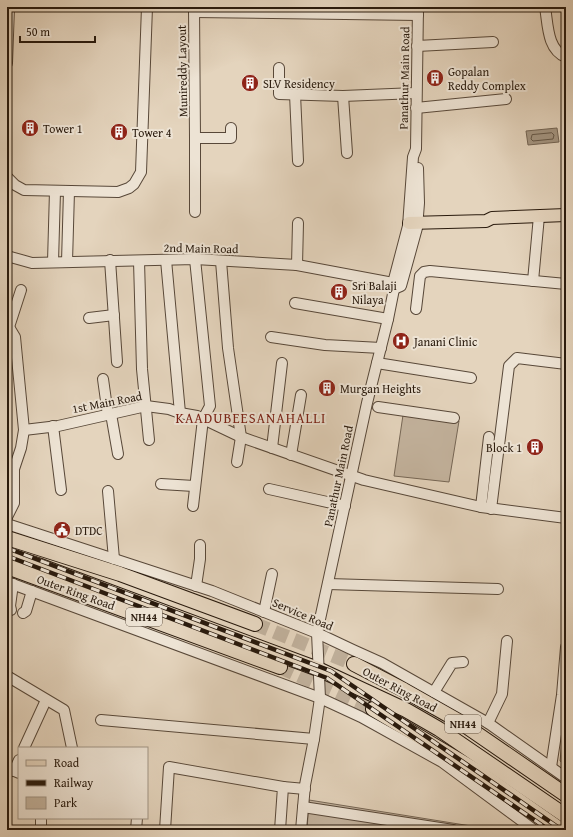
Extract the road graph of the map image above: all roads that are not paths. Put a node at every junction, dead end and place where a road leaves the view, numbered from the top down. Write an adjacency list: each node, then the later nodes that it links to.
1 (9, 7): 10 (street)
2 (147, 7): 23 (street)
3 (545, 7): 9 (street)
4 (194, 10): 5 (street, Munireddy Layout); 18 (street, Munireddy Layout)
5 (250, 10): 6 (street, Munireddy Layout)
6 (418, 11): 8 (street, Panathur Main Road)
7 (493, 42): 8 (street)
8 (417, 46): 12 (street, Panathur Main Road)
9 (566, 57)
10 (7, 63)
11 (279, 68): 13 (street)
12 (416, 93): 14 (street); 16 (street, Panathur Main Road)
13 (295, 94): 14 (street); 20 (street)
14 (342, 96): 19 (street)
15 (506, 99): 16 (street)
16 (416, 108): 27 (street, Panathur Main Road)
17 (231, 128): 18 (street)
18 (195, 138): 24 (street, Munireddy Layout)
19 (347, 152)
20 (298, 161)
21 (7, 177): 22 (street)
22 (55, 191): 23 (street); 35 (street)
23 (69, 191): 36 (street)
24 (196, 212)
25 (566, 215): 26 (main road)
26 (539, 216): 27 (main road); 38 (street)
27 (413, 219): 40 (street, Panathur Main Road)
28 (298, 223): 37 (street)
29 (7, 256): 35 (street, 2nd Main Road)
30 (195, 259): 32 (street, 2nd Main Road); 34 (street, 2nd Main Road); 62 (street)
31 (110, 260): 33 (street, 2nd Main Road); 36 (street, 2nd Main Road); 44 (street)
32 (166, 260): 33 (street, 2nd Main Road); 59 (street)
33 (138, 261): 57 (street)
34 (221, 261): 37 (street, 2nd Main Road); 65 (street)
35 (53, 262): 36 (street, 2nd Main Road)
36 (67, 262)
37 (297, 265): 40 (street, 2nd Main Road)
38 (533, 281): 39 (street); 43 (street)
39 (566, 284)
40 (394, 286): 46 (street, Panathur Main Road)
41 (21, 290): 47 (street)
42 (295, 303): 46 (street)
43 (416, 309)
44 (114, 315): 45 (street); 50 (street)
45 (89, 318)
46 (388, 319): 49 (street, Panathur Main Road)
47 (8, 327): 64 (street)
48 (270, 337): 49 (street)
49 (381, 348): 52 (street, Panathur Main Road)
50 (117, 362)
51 (282, 363): 68 (street)
52 (377, 363): 54 (street); 72 (street, Panathur Main Road)
53 (566, 364): 81 (street)
54 (471, 378)
55 (103, 379): 60 (street)
56 (301, 395): 70 (street)
57 (146, 406): 59 (street, 1st Main Road); 60 (street, 1st Main Road); 67 (street)
58 (378, 407): 61 (street)
59 (180, 413): 62 (street, 1st Main Road)
60 (109, 414): 63 (street, 1st Main Road); 69 (street)
61 (454, 418)
62 (202, 419): 65 (street, 1st Main Road); 74 (street)
63 (53, 426): 64 (street, 1st Main Road); 76 (street)
64 (24, 430): 82 (street)
65 (241, 437): 68 (street, 1st Main Road); 71 (street)
66 (489, 437): 80 (street)
67 (149, 440)
68 (272, 448): 70 (street, 1st Main Road)
69 (118, 454)
70 (291, 455): 72 (street, 1st Main Road)
71 (237, 462)
72 (352, 476): 79 (street, Panathur Main Road); 80 (street, 1st Main Road)
73 (162, 484): 74 (street)
74 (194, 486): 78 (street)
75 (269, 489): 79 (street)
76 (61, 490)
77 (108, 491): 88 (street)
78 (193, 506)
79 (345, 506): 92 (street, Panathur Main Road)
80 (481, 507): 81 (street, 1st Main Road)
81 (491, 509): 83 (street, 1st Main Road)
82 (7, 517)
83 (566, 518)
84 (7, 524): 88 (street, Service Road)
85 (7, 538): 99 (highway, NH44)
86 (200, 545): 93 (street)
87 (7, 555): 106 (highway)
88 (114, 559): 93 (street, Service Road)
89 (7, 567): 105 (highway, Outer Ring Road / NH44)
90 (272, 574): 97 (street)
91 (10, 583): 95 (street); 96 (street)
92 (328, 584): 94 (street); 100 (street, Panathur Main Road)
93 (196, 586): 97 (street, Service Road)
94 (498, 589)
95 (32, 591): 98 (street); 109 (street)
96 (11, 610)
97 (264, 612): 100 (street, Service Road)
98 (24, 613)
99 (255, 624)
100 (317, 634): 106 (street, Panathur Main Road); 108 (street, Service Road)
101 (507, 641): 113 (street)
102 (566, 647): 117 (street)
103 (463, 662): 108 (street)
104 (354, 664): 121 (highway, Outer Ring Road / NH44)
105 (280, 666)
106 (318, 669): 109 (street, Panathur Main Road); 123 (highway)
107 (7, 676): 110 (street)
108 (434, 692): 113 (street, Service Road)
109 (320, 698): 114 (street, Panathur Main Road); 132 (street)
110 (46, 700): 115 (street); 116 (street)
111 (373, 709): 133 (highway, NH44)
112 (101, 720): 114 (street)
113 (488, 723): 117 (street, Service Road)
114 (314, 739): 120 (street, Panathur Main Road)
115 (24, 747)
116 (72, 747)
117 (551, 767): 118 (street, Service Road)
118 (566, 778)
119 (283, 787): 120 (street); 128 (street); 129 (street)
120 (305, 789): 122 (street, Panathur Main Road)
121 (566, 794)
122 (303, 807): 130 (street, Panathur Main Road); 131 (street)
123 (566, 816)
124 (41, 819): 126 (street)
125 (137, 819): 127 (street)
126 (41, 830)
127 (136, 830)
128 (165, 830)
129 (280, 830)
130 (301, 830)
131 (453, 830)
132 (534, 830)
133 (561, 830)

